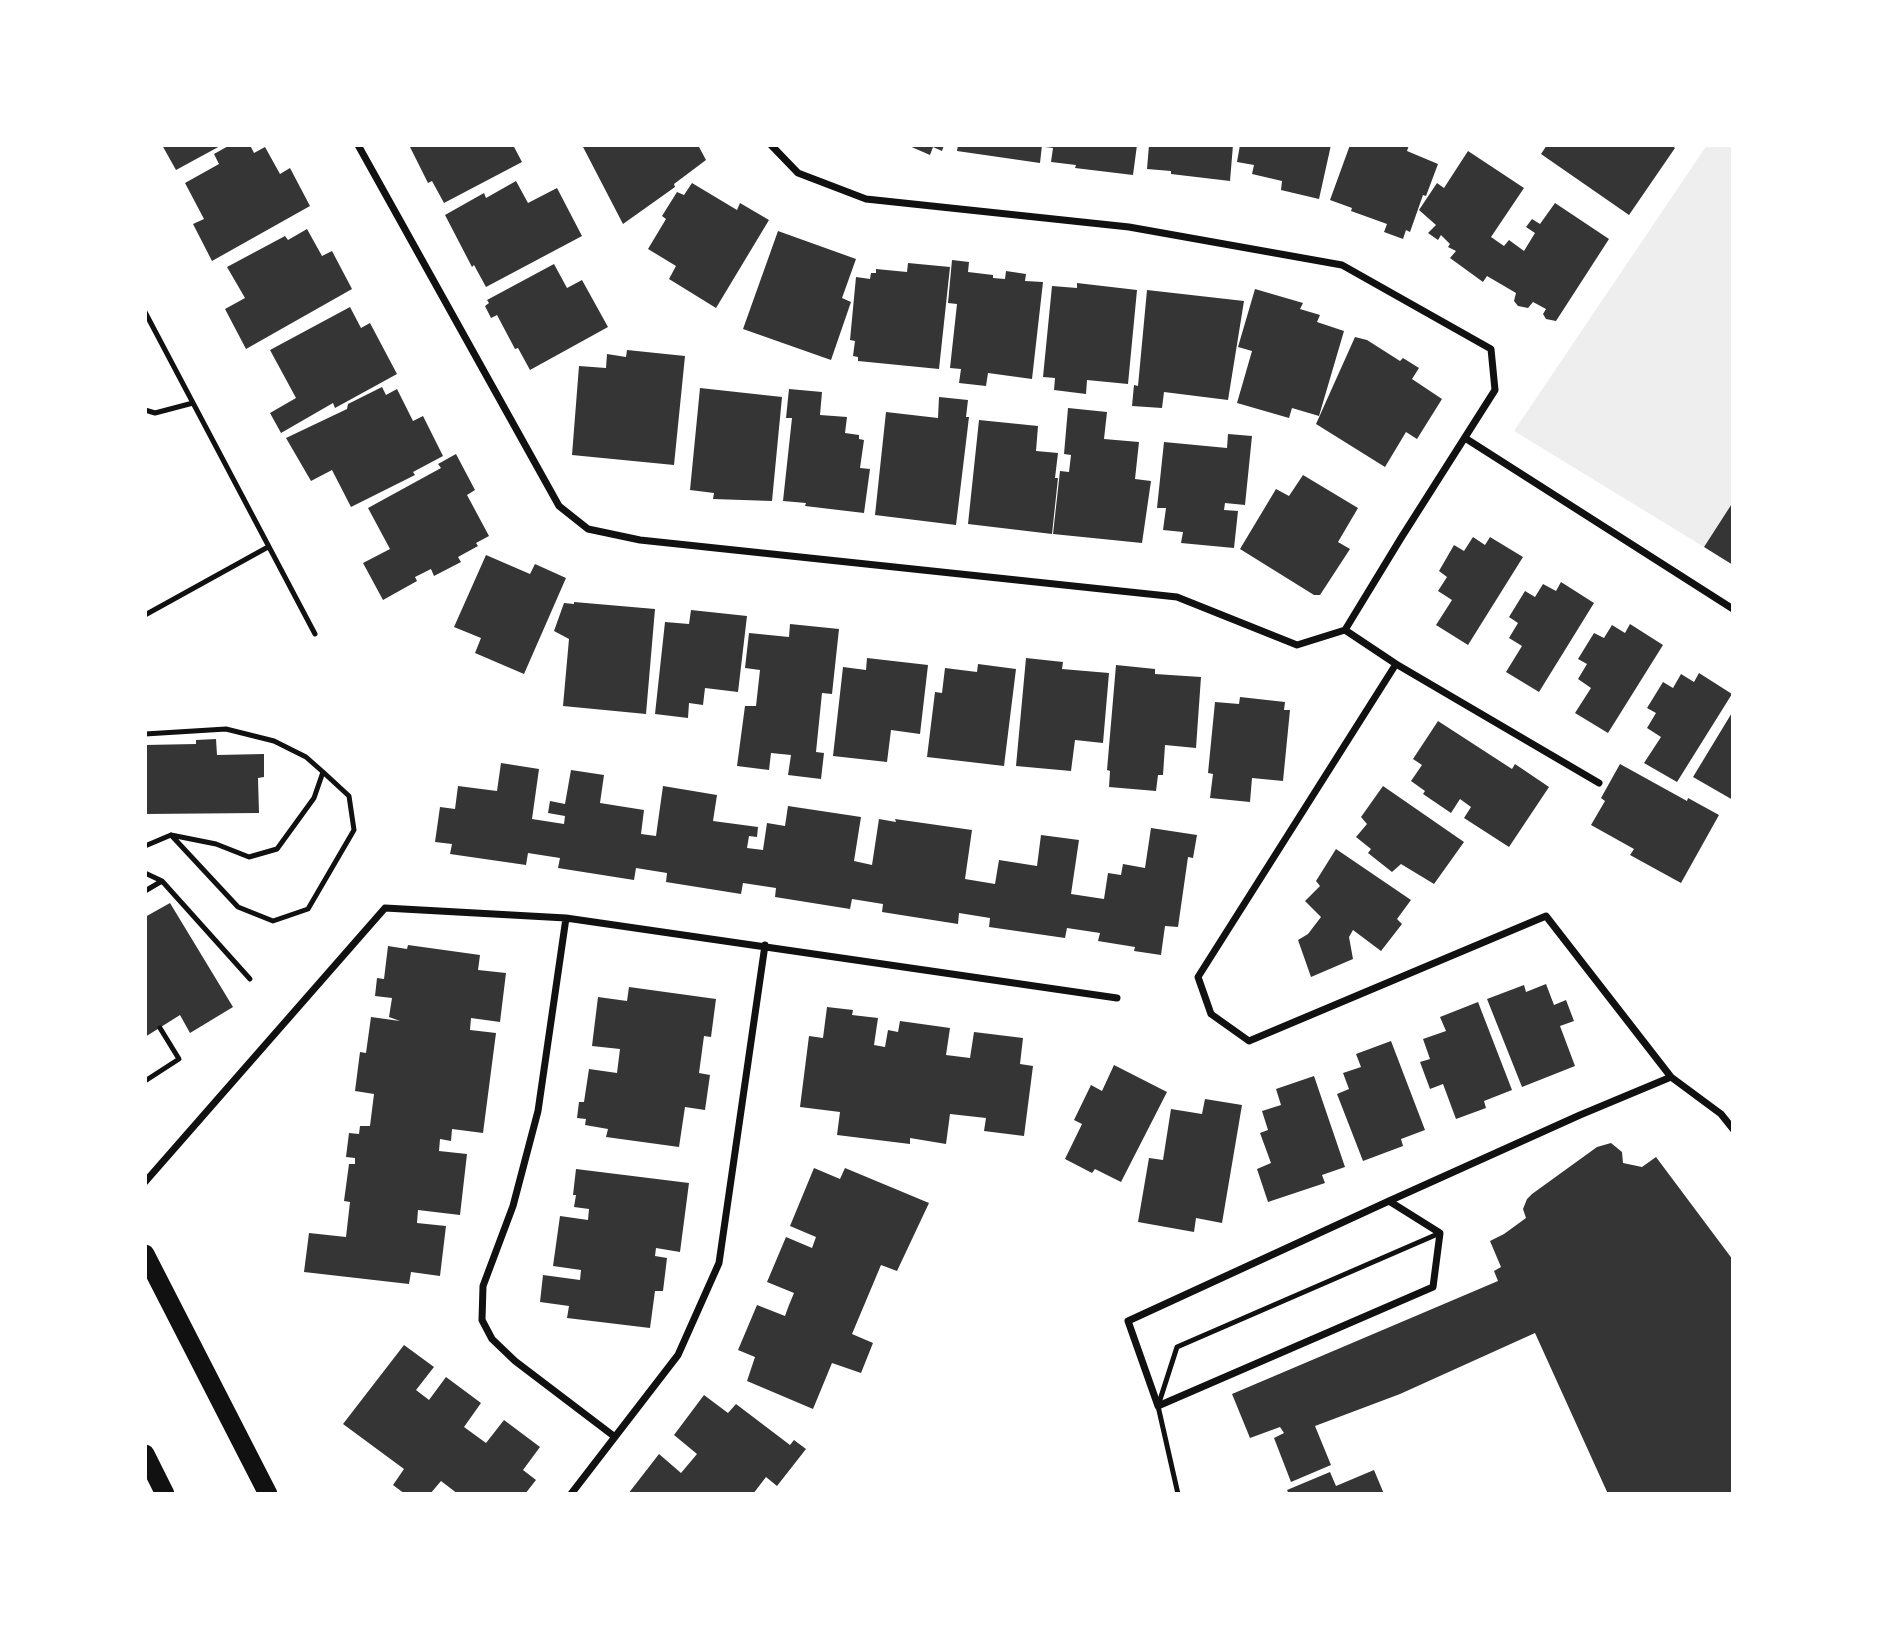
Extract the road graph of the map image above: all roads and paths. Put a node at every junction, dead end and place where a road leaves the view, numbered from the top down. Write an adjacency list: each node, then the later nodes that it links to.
1 (358, 145): 10 (street)
2 (771, 145): 6 (street)
3 (145, 312): 4 (lane)
4 (193, 403): 5 (lane); 7 (lane)
5 (145, 411)
6 (1465, 438): 8 (street); 10 (street)
7 (268, 547): 9 (lane); 11 (lane)
8 (1733, 609)
9 (145, 615)
10 (1345, 630): 12 (street)
11 (315, 634)
12 (1396, 664): 15 (street); 26 (street)
13 (145, 734): 14 (lane)
14 (323, 772): 16 (lane); 16 (lane)
15 (1599, 783)
16 (171, 835): 17 (lane)
17 (145, 846)
18 (145, 873): 19 (lane)
19 (162, 881): 20 (lane); 23 (lane)
20 (145, 891)
21 (566, 918): 22 (street); 29 (street); 34 (street)
22 (765, 945): 24 (street); 34 (street)
23 (250, 979)
24 (1116, 998)
25 (160, 1028): 27 (lane)
26 (1671, 1077): 28 (street); 30 (street)
27 (145, 1081)
28 (1733, 1129)
29 (145, 1182)
30 (1389, 1201): 31 (street); 33 (street)
31 (1440, 1233): 33 (lane); 33 (street)
32 (145, 1254): 37 (highway)
33 (1158, 1406): 39 (lane)
34 (615, 1437): 38 (street)
35 (145, 1454): 36 (highway)
36 (165, 1494)
37 (268, 1494)
38 (571, 1494)
39 (1178, 1494)

